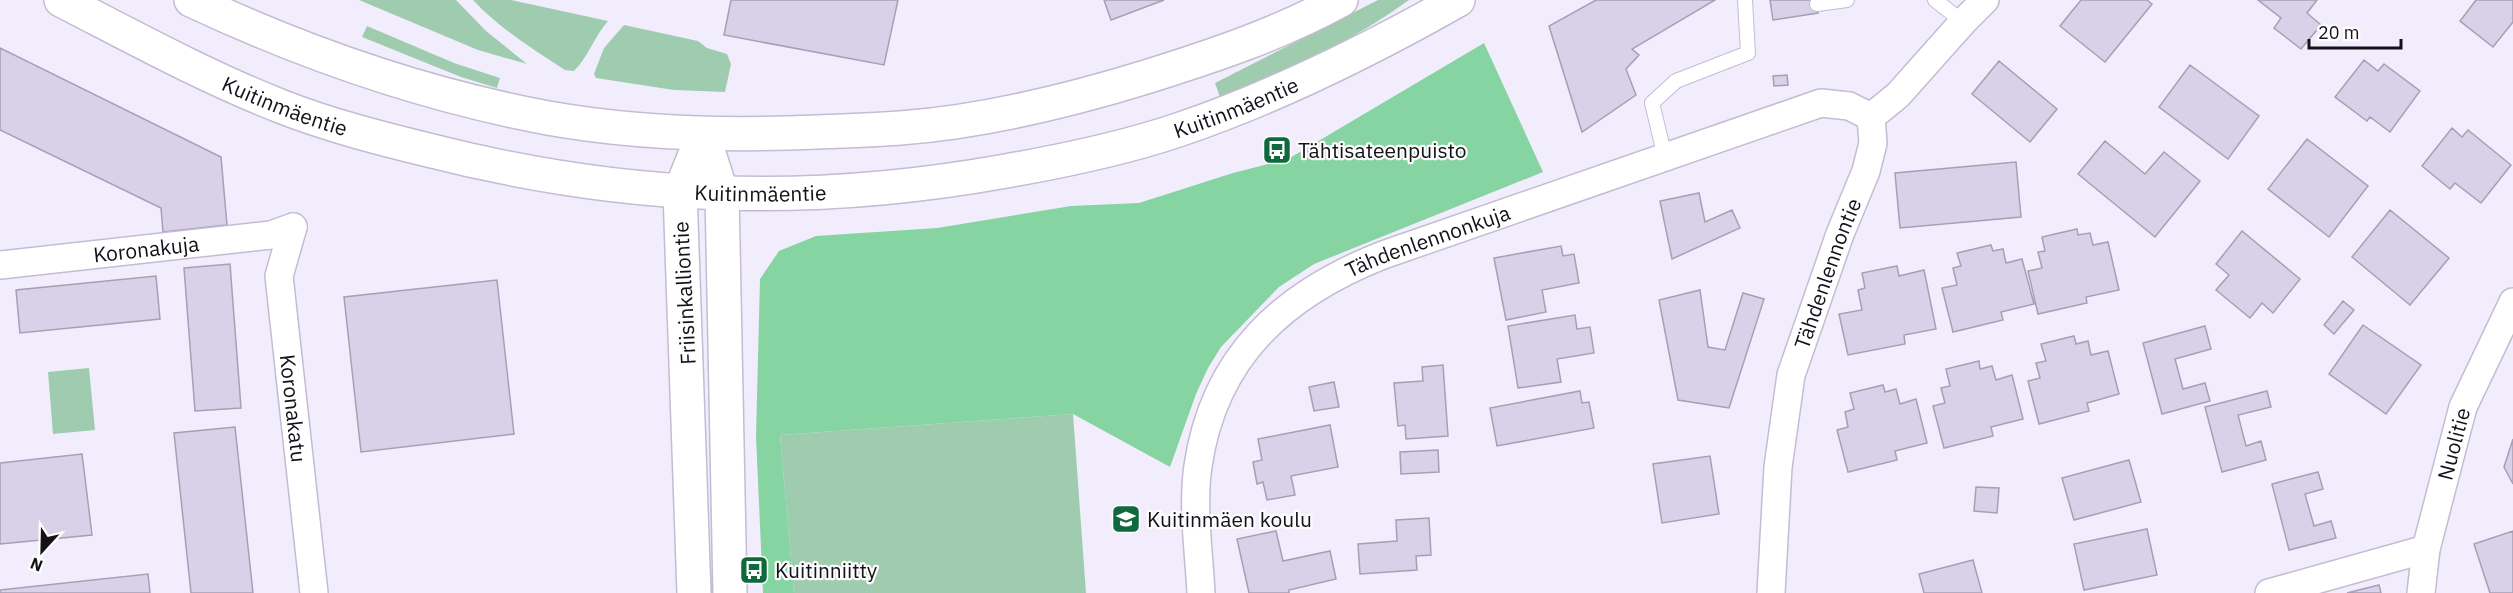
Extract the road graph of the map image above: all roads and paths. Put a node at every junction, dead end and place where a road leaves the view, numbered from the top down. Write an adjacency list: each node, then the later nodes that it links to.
1 (61, 0): 14 (main road, Kuitinmäentie)
2 (191, 0): 12 (main road)
3 (1341, 0): 12 (main road)
4 (1458, 0): 15 (main road, Kuitinmäentie)
5 (1745, 0): 13 (lane)
6 (1847, 0): 9 (lane)
7 (1935, 0): 10 (lane)
8 (1985, 0): 10 (street)
9 (1817, 4)
10 (1963, 22): 11 (street)
11 (1871, 117): 13 (street, Tähdenlennonkuja); 24 (street, Tähdenlennontie)
12 (704, 135): 14 (main road, Friisinkalliontie); 15 (main road, Friisinkalliontie)
13 (1665, 157): 23 (street, Tähdenlennonkuja)
14 (680, 192): 15 (main road, Kuitinmäentie); 21 (main road, Friisinkalliontie)
15 (722, 194): 22 (main road, Friisinkalliontie)
16 (292, 227): 17 (street, Koronakuja); 20 (street, Koronakatu)
17 (0, 265)
18 (2513, 302): 19 (street, Nuolitie)
19 (2426, 549): 25 (street); 26 (street, Nuolitie)
20 (314, 593)
21 (694, 593)
22 (730, 593)
23 (1201, 593)
24 (1771, 593)
25 (2269, 593)
26 (2421, 593)

